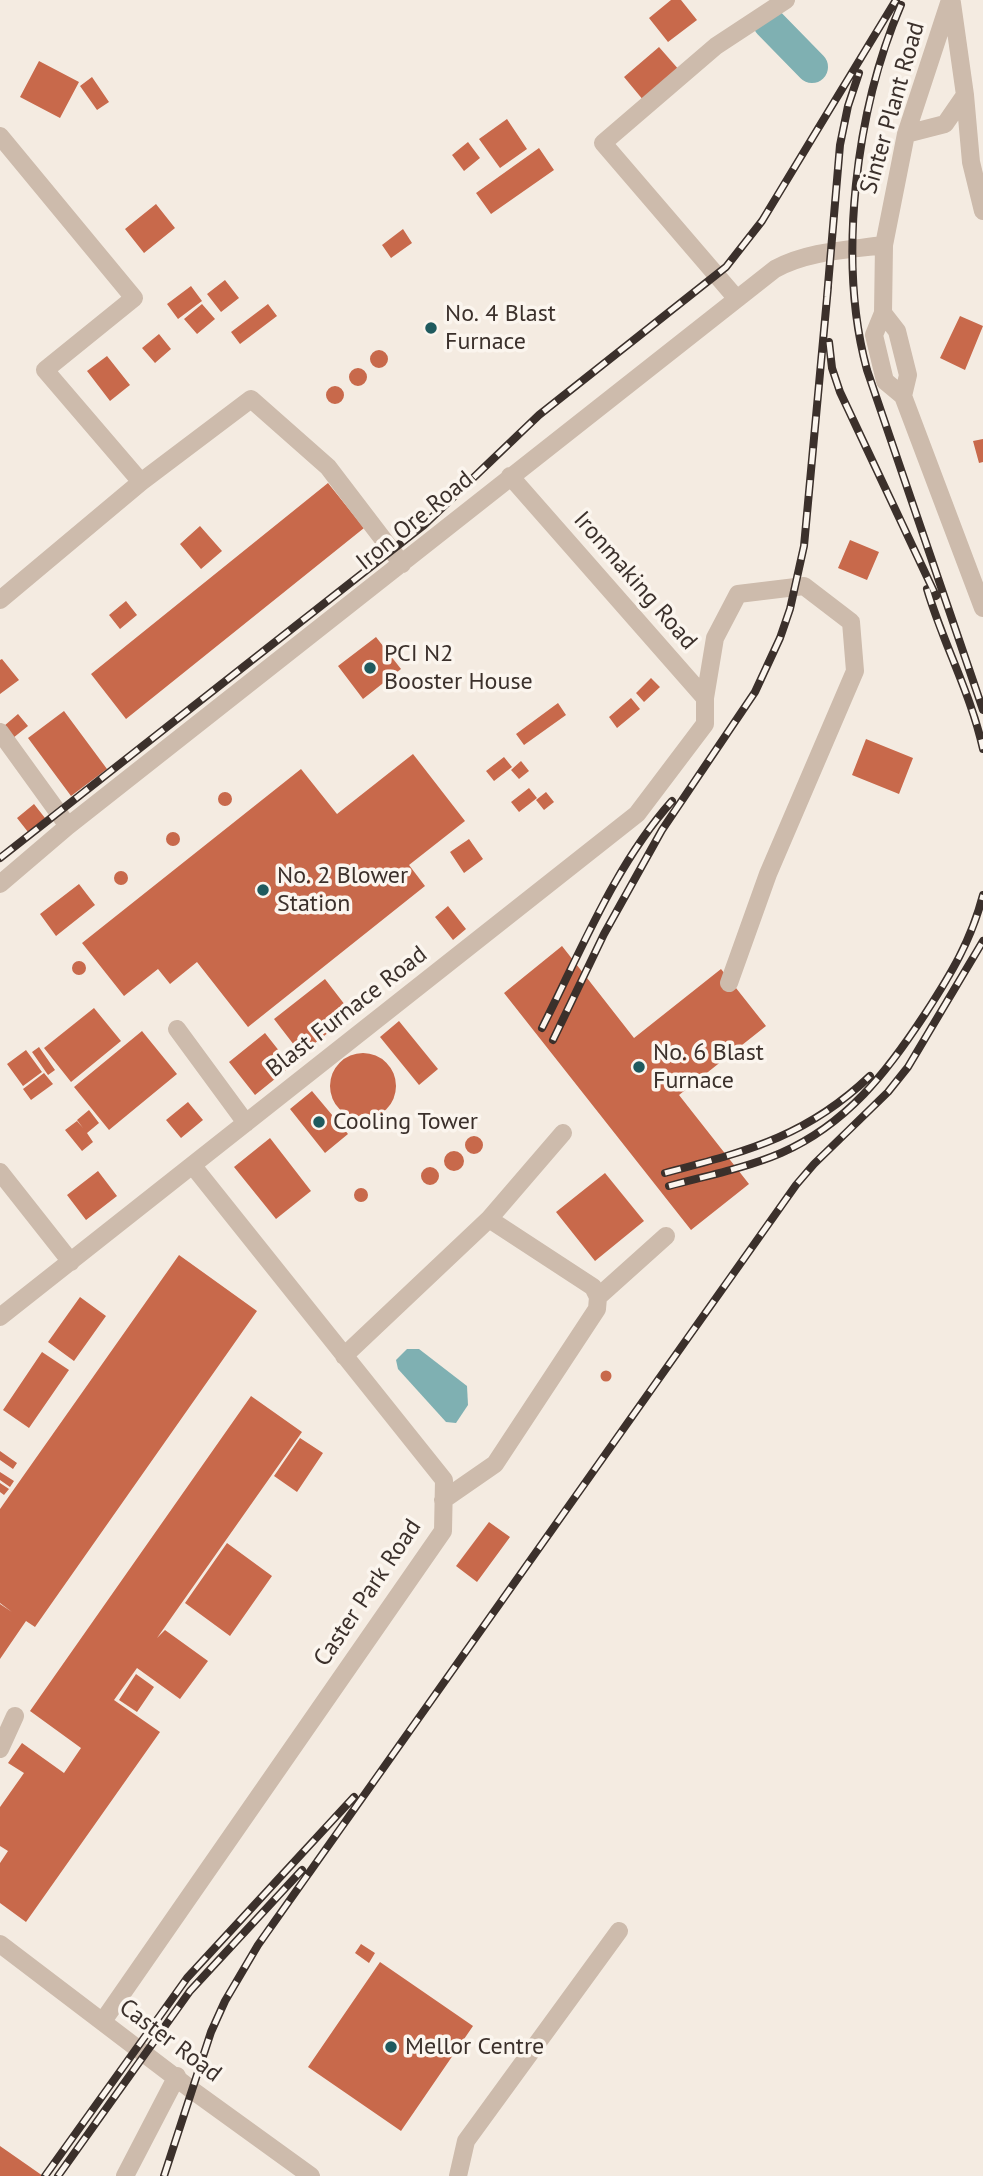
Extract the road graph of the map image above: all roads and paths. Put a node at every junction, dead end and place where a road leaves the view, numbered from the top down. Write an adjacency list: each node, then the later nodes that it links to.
1 (786, 0): 8 (street)
2 (951, 0): 3 (street); 4 (street, Sinter Plant Road)
3 (965, 94): 4 (street); 6 (street)
4 (906, 134): 7 (street, Sinter Plant Road)
5 (0, 136): 10 (street)
6 (983, 211)
7 (884, 245): 8 (street, Iron Ore Road); 13 (street, Sinter Plant Road)
8 (737, 299): 9 (street, Iron Ore Road)
9 (510, 476): 11 (street, Iron Ore Road); 14 (street, Ironmaking Road)
10 (141, 482): 11 (street); 12 (street)
11 (402, 564): 16 (street, Iron Ore Road)
12 (0, 600)
13 (983, 608)
14 (705, 698): 18 (street); 20 (street, Blast Furnace Road)
15 (0, 732): 16 (street)
16 (68, 826): 17 (street, Iron Ore Road)
17 (0, 884)
18 (729, 983)
19 (177, 1030): 20 (street)
20 (246, 1123): 22 (street, Blast Furnace Road)
21 (563, 1133): 24 (street)
22 (193, 1166): 26 (street, Blast Furnace Road); 29 (street, Caster Park Road)
23 (0, 1171): 26 (street)
24 (489, 1219): 27 (street); 29 (street)
25 (666, 1236): 27 (street)
26 (71, 1262): 28 (street, Blast Furnace Road)
27 (598, 1297): 30 (street)
28 (0, 1317)
29 (344, 1356): 30 (street, Caster Park Road)
30 (443, 1500): 35 (street, Caster Park Road)
31 (15, 1716): 32 (street)
32 (0, 1749)
33 (619, 1931): 39 (street)
34 (0, 1944): 35 (street, Caster Road)
35 (103, 2021): 36 (street, Caster Road)
36 (177, 2076): 37 (street); 38 (street, Caster Road)
37 (125, 2176)
38 (311, 2176)
39 (458, 2176)

